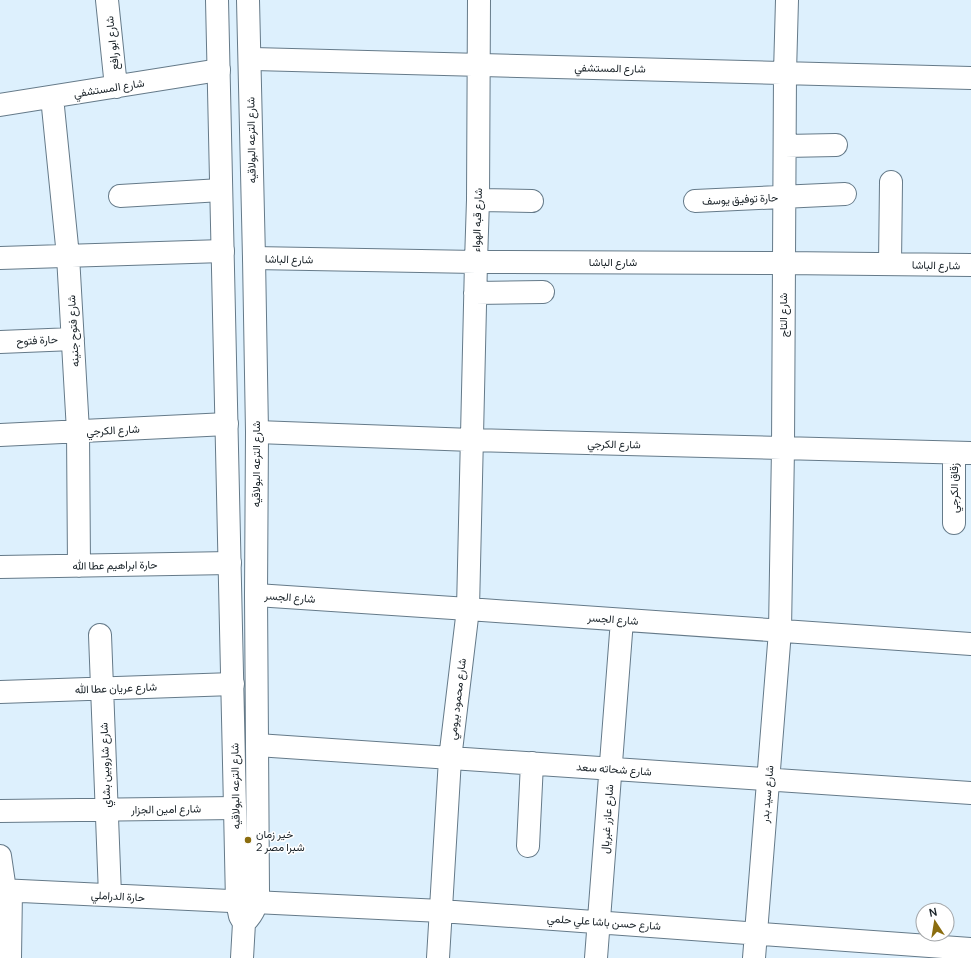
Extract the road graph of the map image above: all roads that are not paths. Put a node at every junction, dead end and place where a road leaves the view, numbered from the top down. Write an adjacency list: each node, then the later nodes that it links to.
1 (107, 0): 11 (street, شارع ابو رافع)
2 (217, 0): 8 (street, شارع الترعه البولاقيه)
3 (248, 0): 6 (street, شارع الترعه البولاقيه)
4 (479, 0): 7 (street, شارع قبه الهواء)
5 (787, 0): 9 (street, شارع التاج)
6 (250, 59): 7 (street, شارع المستشفي); 14 (street, شارع الترعه البولاقيه)
7 (478, 65): 9 (street, شارع المستشفي); 23 (street, شارع قبه الهواء)
8 (219, 70): 11 (street, شارع المستشفي); 15 (street, شارع الترعه البولاقيه)
9 (785, 73): 10 (street, شارع المستشفي); 16 (street, شارع التاج)
10 (971, 78)
11 (116, 87): 12 (street, شارع المستشفي)
12 (52, 97): 13 (street, شارع المستشفي); 27 (street, شارع فتوح جنينه)
13 (0, 105)
14 (251, 127): 15 (street); 29 (street, شارع الترعه البولاقيه)
15 (220, 128): 19 (street, شارع الترعه البولاقيه)
16 (785, 146): 17 (street); 22 (street, شارع التاج)
17 (836, 146)
18 (891, 182): 32 (street)
19 (221, 190): 21 (street); 26 (street, شارع الترعه البولاقيه)
20 (845, 194): 22 (street, حارة توفيق يوسف)
21 (120, 196)
22 (784, 197): 25 (street, حارة توفيق يوسف); 31 (street, شارع التاج)
23 (478, 200): 24 (street); 30 (street, شارع قبه الهواء)
24 (532, 201)
25 (695, 201)
26 (223, 251): 27 (street); 38 (street, شارع الترعه البولاقيه)
27 (68, 256): 28 (street); 36 (street, شارع فتوح جنينه)
28 (0, 258)
29 (254, 258): 30 (street, شارع الباشا); 40 (street, شارع الترعه البولاقيه)
30 (476, 262): 31 (street, شارع الباشا); 35 (street, شارع قبه الهواء)
31 (783, 263): 32 (street, شارع الباشا); 43 (street, شارع التاج)
32 (890, 264): 33 (street, شارع الباشا)
33 (971, 266)
34 (543, 292): 35 (street)
35 (475, 293): 42 (street, شارع قبه الهواء)
36 (73, 338): 37 (street, حارة فتوح); 39 (street, شارع فتوح جنينه)
37 (0, 342)
38 (227, 424): 39 (street, شارع الكرجي); 46 (street, شارع الترعه البولاقيه)
39 (78, 431): 41 (street, شارع الكرجي); 47 (street, شارع فتوح جنينه)
40 (257, 432): 42 (street, شارع الكرجي); 49 (street, شارع الترعه البولاقيه)
41 (0, 435)
42 (472, 440): 43 (street, شارع الكرجي); 50 (street, شارع محمود بيومي)
43 (783, 448): 44 (street, شارع الكرجي); 52 (street, شارع التاج)
44 (962, 453): 45 (street, زقاق الكرجي)
45 (954, 522)
46 (230, 563): 47 (street, حارة ابراهيم عطا الله); 55 (street, شارع الترعه البولاقيه)
47 (79, 566): 48 (street, حارة ابراهيم عطا الله)
48 (0, 567)
49 (256, 595): 50 (street, شارع الجسر); 58 (street, شارع الترعه البولاقيه)
50 (468, 609): 51 (street, شارع الجسر); 59 (street, شارع محمود بيومي)
51 (622, 620): 52 (street, شارع الجسر); 61 (street, شارع عازر غبريال)
52 (780, 631): 54 (street, شارع الجسر); 62 (street, شارع سيد بدر)
53 (100, 635): 56 (street, شارع شاروبين بشاي)
54 (971, 644)
55 (233, 684): 56 (street, شارع عريان عطا الله); 64 (street, شارع الترعه البولاقيه)
56 (102, 688): 57 (street, شارع عريان عطا الله); 65 (street, شارع شاروبين بشاي)
57 (0, 692)
58 (257, 745): 59 (street, شارع شحاته سعد); 71 (street, شارع الترعه البولاقيه)
59 (450, 759): 60 (street, شارع شحاته سعد); 72 (street, شارع محمود بيومي)
60 (532, 764): 61 (street, شارع شحاته سعد); 67 (street)
61 (611, 768): 62 (street, شارع شحاته سعد); 73 (street, شارع عازر غبريال)
62 (769, 780): 63 (street, شارع شحاته سعد); 74 (street, شارع سيد بدر)
63 (971, 793)
64 (235, 808): 65 (street, شارع امين الجزار); 71 (street, شارع الترعه البولاقيه)
65 (107, 809): 66 (street, شارع امين الجزار); 70 (street, شارع شاروبين بشاي)
66 (0, 811)
67 (528, 846)
68 (0, 856): 69 (street)
69 (5, 890): 70 (street, حارة الدراملي); 76 (street)
70 (110, 895): 71 (street, حارة الدراملي)
71 (247, 902): 72 (street, شارع حسن باشا علي حلمي); 77 (street, شارع الترعه البولاقيه)
72 (441, 911): 73 (street, شارع حسن باشا علي حلمي); 78 (street, شارع محمود بيومي)
73 (599, 922): 74 (street, شارع حسن باشا علي حلمي); 79 (street, شارع عازر غبريال)
74 (756, 933): 75 (street, شارع حسن باشا علي حلمي); 80 (street, شارع سيد بدر)
75 (971, 949)
76 (10, 958)
77 (242, 958)
78 (438, 958)
79 (596, 958)
80 (754, 958)

